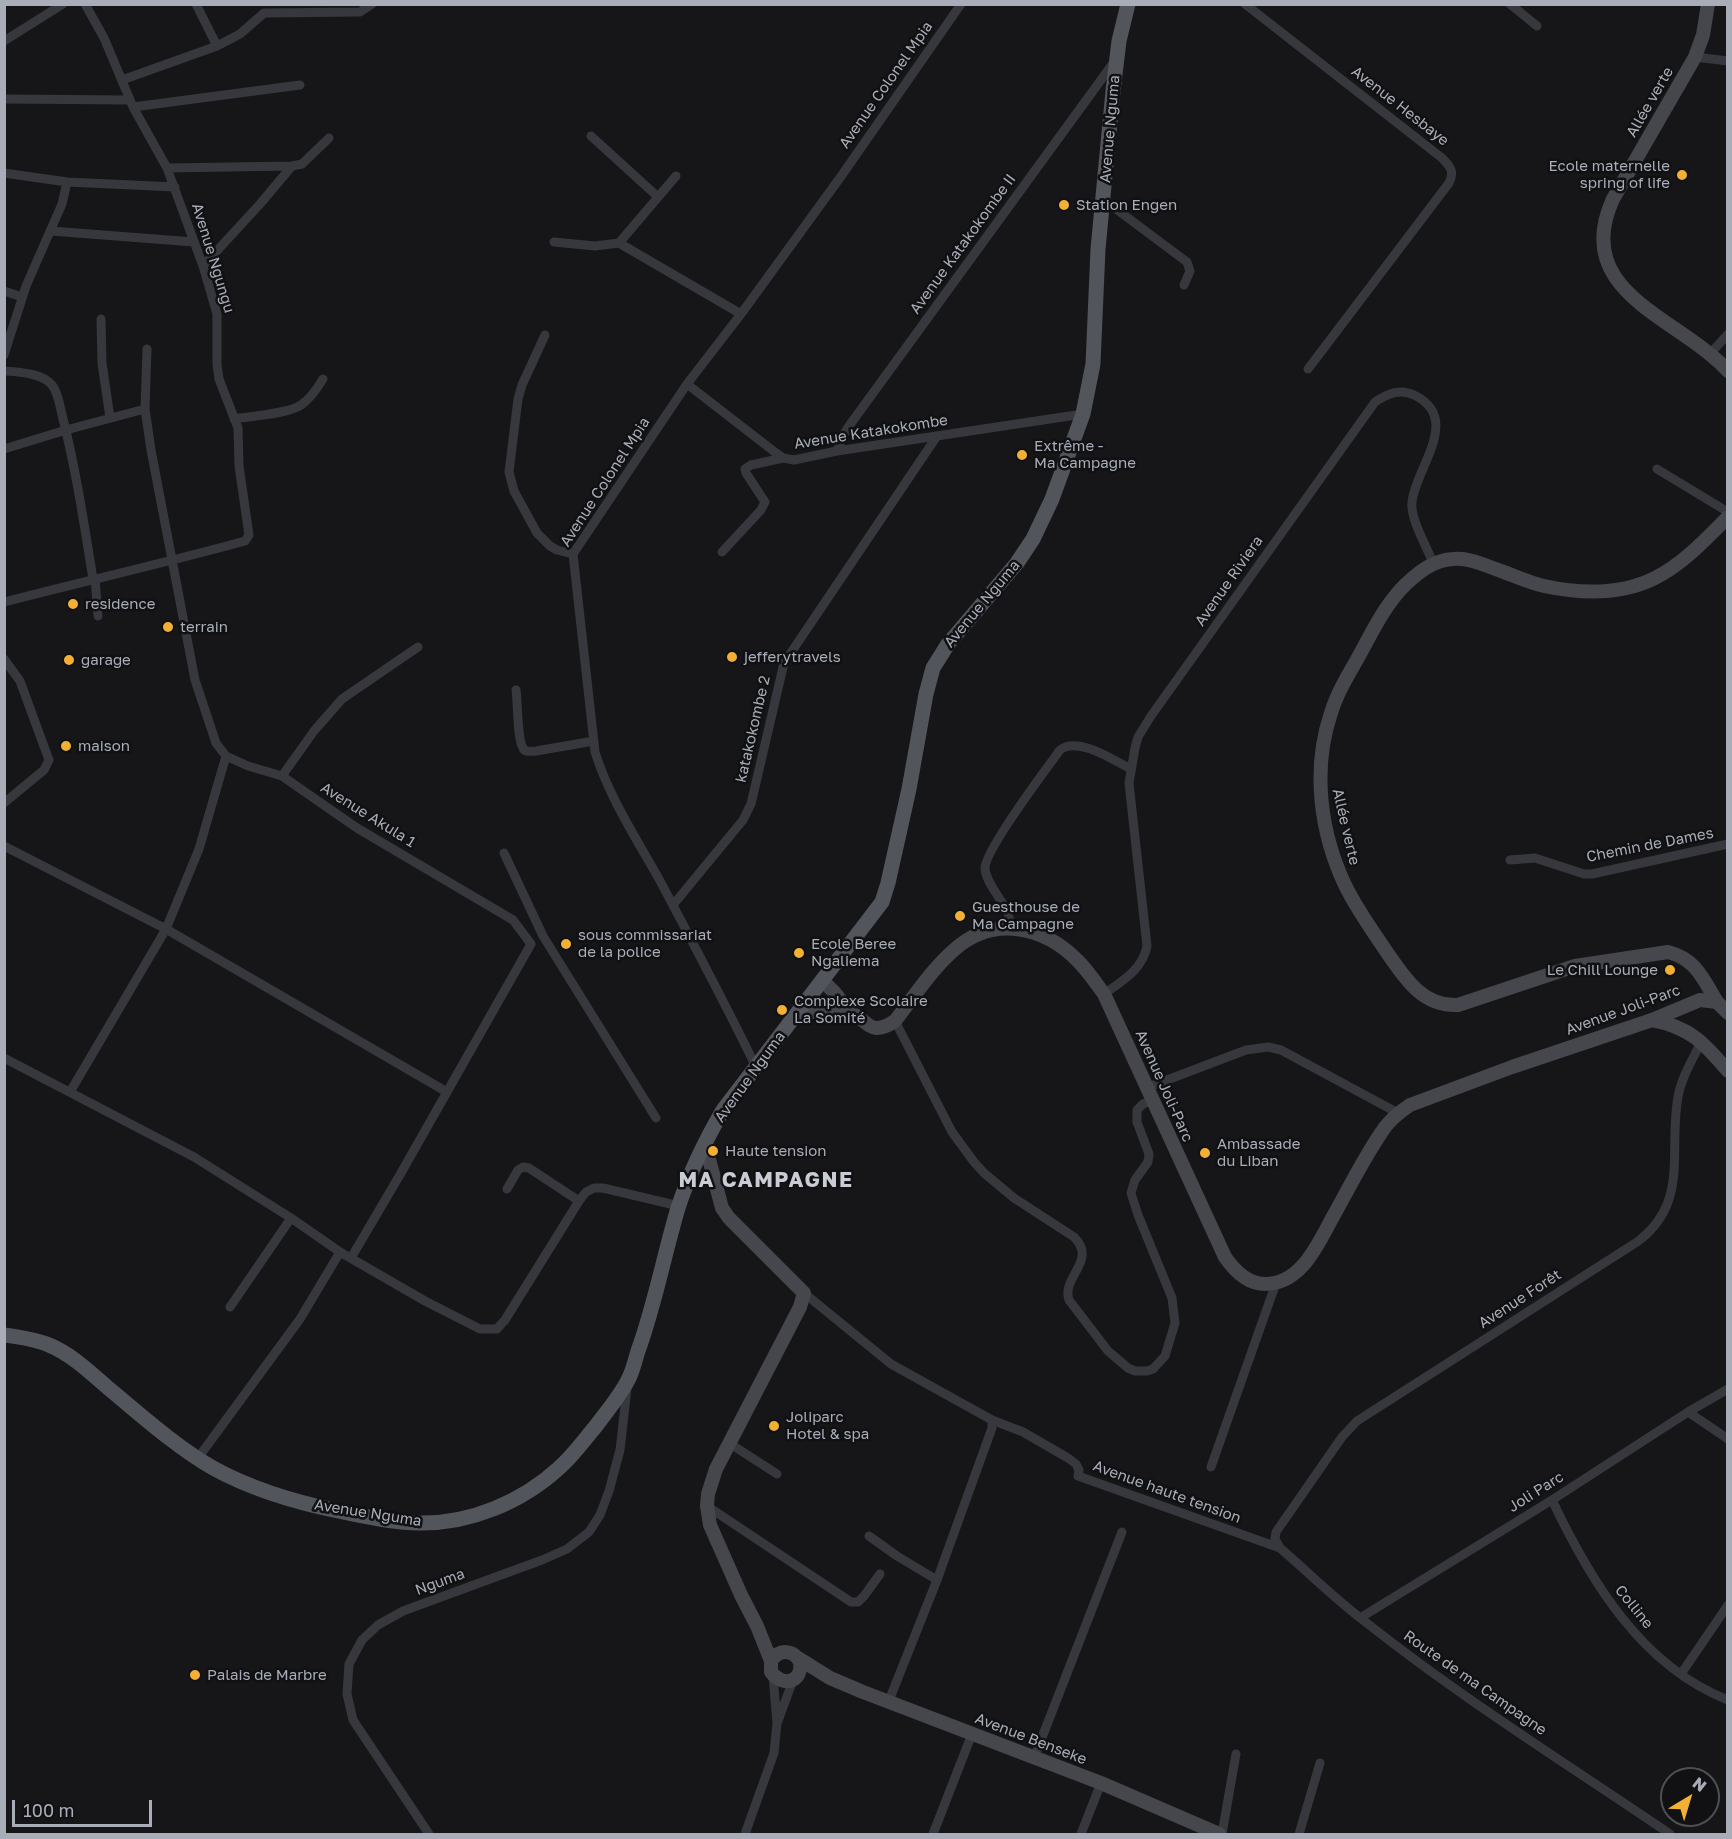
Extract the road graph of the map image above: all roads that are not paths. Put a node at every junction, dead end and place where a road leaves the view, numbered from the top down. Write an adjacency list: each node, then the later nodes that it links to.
1 (63, 4): 12 (street)
2 (85, 4): 17 (street, Avenue Ngungu)
3 (196, 4): 13 (street)
4 (372, 4): 10 (street)
5 (961, 4): 39 (street, Avenue Colonel Mpia)
6 (1128, 4): 15 (main road, Avenue Nguma)
7 (1245, 4): 46 (street, Avenue Hesbaye)
8 (1510, 4): 11 (street)
9 (1708, 4): 14 (street, Allée verte)
10 (262, 9): 13 (street)
11 (1537, 26)
12 (4, 41)
13 (217, 46): 17 (street)
14 (1695, 57): 16 (street); 44 (street, Allée verte)
15 (1117, 58): 30 (main road, Avenue Nguma); 58 (street, Avenue Katakokombe II)
16 (1728, 61)
17 (122, 80): 20 (street, Avenue Ngungu)
18 (300, 85): 20 (street)
19 (4, 99): 20 (street)
20 (131, 104): 24 (street, Avenue Ngungu)
21 (591, 136): 29 (street)
22 (329, 138): 23 (street)
23 (292, 166): 24 (street); 35 (street)
24 (166, 168): 28 (street, Avenue Ngungu)
25 (4, 173): 27 (street)
26 (676, 176): 29 (street)
27 (67, 182): 28 (street); 31 (street)
28 (175, 187): 32 (street, Avenue Ngungu)
29 (658, 196): 34 (street)
30 (1104, 200): 36 (street); 52 (main road, Avenue Nguma)
31 (51, 231): 32 (street); 38 (street)
32 (194, 242): 35 (street, Avenue Ngungu)
33 (554, 242): 34 (street)
34 (619, 243): 39 (street)
35 (202, 266): 54 (street, Avenue Ngungu)
36 (1184, 285)
37 (4, 291): 38 (street)
38 (22, 297): 45 (street)
39 (741, 314): 50 (street, Avenue Colonel Mpia)
40 (101, 320): 53 (street)
41 (1728, 334): 44 (street)
42 (545, 335): 64 (street)
43 (147, 349): 51 (street)
44 (1710, 354): 48 (street, Allée verte)
45 (4, 355)
46 (1308, 369)
47 (4, 371): 55 (street)
48 (1728, 371)
49 (323, 379): 54 (street)
50 (687, 384): 59 (street, Avenue Katakokombe); 64 (street, Avenue Colonel Mpia)
51 (145, 409): 53 (street); 65 (street)
52 (1083, 414): 56 (street, Avenue Katakokombe); 87 (main road, Avenue Nguma)
53 (110, 418): 55 (street)
54 (234, 419): 65 (street, Avenue Ngungu)
55 (66, 430): 57 (street); 67 (street)
56 (938, 436): 58 (street, Avenue Katakokombe); 82 (street, katakokombe 2)
57 (4, 449)
58 (837, 451): 59 (street, Avenue Katakokombe)
59 (783, 458): 63 (street)
60 (1657, 469): 61 (street)
61 (1728, 512)
62 (1728, 517): 66 (street)
63 (722, 552)
64 (573, 554): 73 (street, Avenue Colonel Mpia)
65 (172, 561): 67 (street); 74 (street)
66 (1433, 563): 75 (street, Avenue Riviera); 89 (street, Allée verte)
67 (94, 578): 68 (street); 69 (street)
68 (4, 602)
69 (98, 616)
70 (418, 647): 76 (street)
71 (4, 659): 77 (street)
72 (516, 690): 73 (street)
73 (594, 741): 82 (street, Avenue Colonel Mpia)
74 (226, 756): 76 (street, Avenue Akula 1); 84 (street)
75 (1131, 769): 83 (street); 88 (street, Avenue Riviera)
76 (282, 776): 86 (street, Avenue Akula 1)
77 (4, 803)
78 (1728, 844): 81 (street, Chemin de Dames)
79 (4, 846): 84 (street)
80 (504, 854): 85 (street)
81 (1510, 860)
82 (673, 905): 97 (street, Avenue Colonel Mpia)
83 (1010, 928): 88 (street, Avenue Joli-Parc); 94 (street, Avenue Joli-Parc)
84 (166, 929): 99 (street); 100 (street)
85 (543, 936): 86 (street); 103 (street)
86 (531, 944): 100 (street)
87 (822, 980): 90 (street); 92 (main road, Avenue Nguma)
88 (1104, 994): 101 (street, Avenue Joli-Parc)
89 (1717, 1002): 91 (street, Allée verte); 93 (street, Avenue Joli-Parc)
90 (850, 1012): 92 (street); 94 (street)
91 (1728, 1013)
92 (795, 1017): 97 (main road, Avenue Nguma)
93 (1652, 1020): 95 (street); 102 (street, Avenue Joli-Parc)
94 (895, 1021): 101 (street)
95 (1701, 1042): 98 (street); 128 (street, Avenue Forêt)
96 (4, 1058): 99 (street)
97 (756, 1066): 104 (main road, Avenue Nguma)
98 (1728, 1071)
99 (70, 1092): 108 (street)
100 (447, 1092): 110 (street)
101 (1149, 1094): 102 (street); 111 (street, Avenue Joli-Parc)
102 (1398, 1113): 111 (street, Avenue Joli-Parc)
103 (656, 1118)
104 (705, 1144): 107 (main road, Avenue Nguma); 112 (street)
105 (507, 1188): 106 (street)
106 (579, 1201): 107 (street); 110 (street)
107 (679, 1206): 115 (main road, Avenue Nguma)
108 (291, 1218): 109 (street); 113 (street)
109 (340, 1252): 110 (street); 121 (street)
110 (351, 1258)
111 (1276, 1283): 122 (street)
112 (804, 1293): 118 (street, Avenue haute tension); 120 (street)
113 (230, 1307)
114 (4, 1335): 121 (main road, Avenue Nguma)
115 (628, 1380): 121 (main road, Avenue Nguma); 148 (street, Nguma)
116 (1728, 1389): 117 (street, Joli Parc)
117 (1688, 1412): 119 (street); 124 (street, Joli Parc)
118 (988, 1417): 128 (street, Avenue haute tension); 130 (street)
119 (1728, 1439)
120 (729, 1443): 123 (street); 125 (street)
121 (198, 1458)
122 (1211, 1467)
123 (777, 1474)
124 (1552, 1500): 132 (street, Joli Parc); 136 (street, Colline)
125 (707, 1506): 129 (street); 133 (street)
126 (1122, 1532): 145 (street)
127 (869, 1536): 130 (street)
128 (1278, 1543): 132 (street, Route de ma Campagne)
129 (880, 1574)
130 (937, 1580): 141 (street)
131 (1728, 1605): 136 (street)
132 (1360, 1618): 154 (street, Route de ma Campagne)
133 (757, 1626): 134 (street); 135 (street)
134 (794, 1655): 135 (street); 138 (street); 139 (street)
135 (771, 1661): 137 (street)
136 (1681, 1674): 140 (street, Colline)
137 (773, 1676): 138 (street); 142 (street)
138 (796, 1677): 139 (street); 142 (street)
139 (830, 1678): 141 (street, Avenue Benseke)
140 (1728, 1700)
141 (888, 1703): 143 (street, Avenue Benseke)
142 (777, 1723): 149 (street)
143 (972, 1734): 145 (street, Avenue Benseke); 150 (street)
144 (1236, 1754): 152 (street)
145 (1034, 1758): 147 (street, Avenue Benseke)
146 (1320, 1763): 153 (street)
147 (1101, 1783): 151 (street); 152 (street, Avenue Benseke)
148 (429, 1834)
149 (745, 1834)
150 (933, 1834)
151 (1081, 1834)
152 (1220, 1834)
153 (1299, 1834)
154 (1670, 1834)

